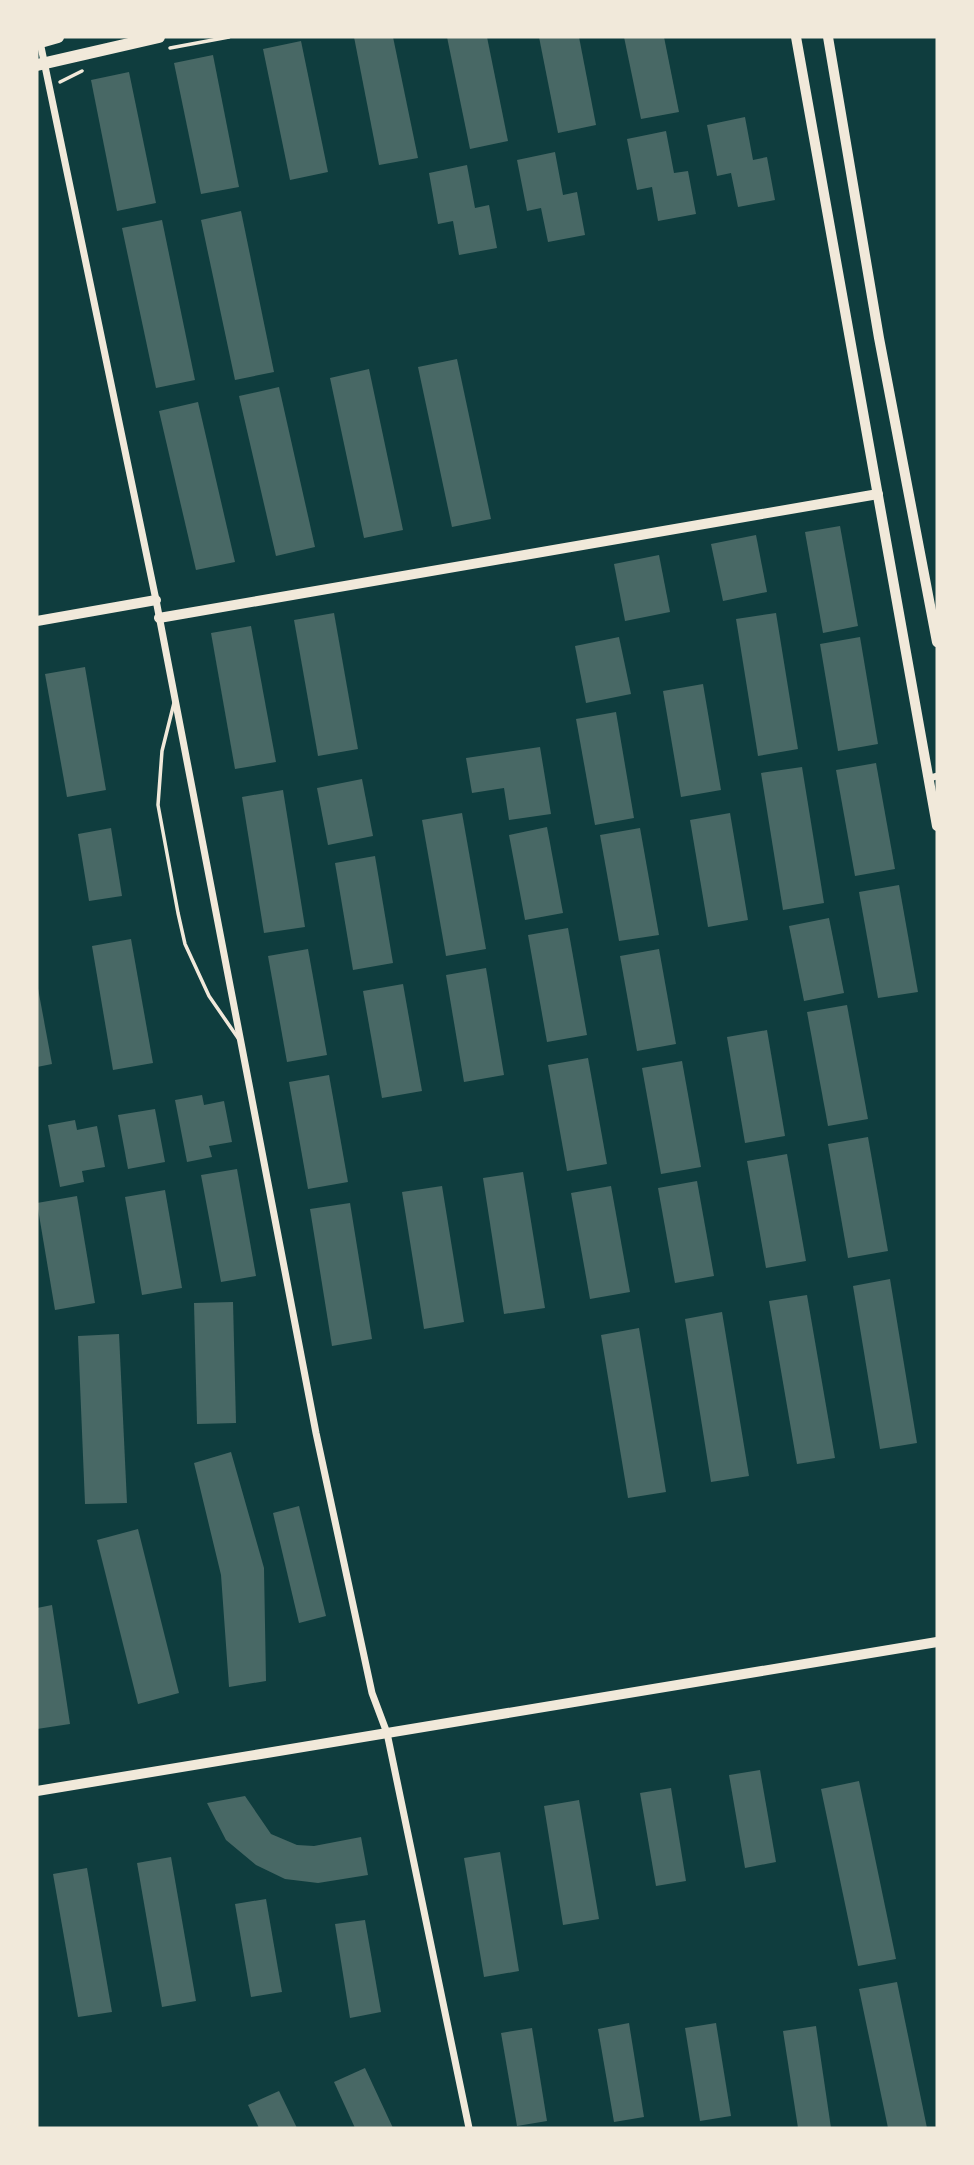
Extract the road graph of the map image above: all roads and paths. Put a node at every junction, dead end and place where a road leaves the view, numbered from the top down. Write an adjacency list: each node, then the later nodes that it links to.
1 (58, 37): 5 (main road)
2 (159, 37): 6 (main road)
3 (796, 37): 7 (main road)
4 (828, 37): 11 (main road)
5 (39, 41): 6 (street)
6 (41, 64): 8 (street)
7 (878, 494): 9 (street); 13 (main road)
8 (156, 600): 9 (street); 10 (street)
9 (159, 618): 12 (street)
10 (37, 621)
11 (937, 642)
12 (175, 698): 15 (street); 15 (lane)
13 (934, 777): 14 (main road)
14 (937, 825)
15 (241, 1041): 17 (street)
16 (937, 1642): 17 (main road)
17 (387, 1733): 18 (main road); 19 (street)
18 (37, 1791)
19 (469, 2128)

